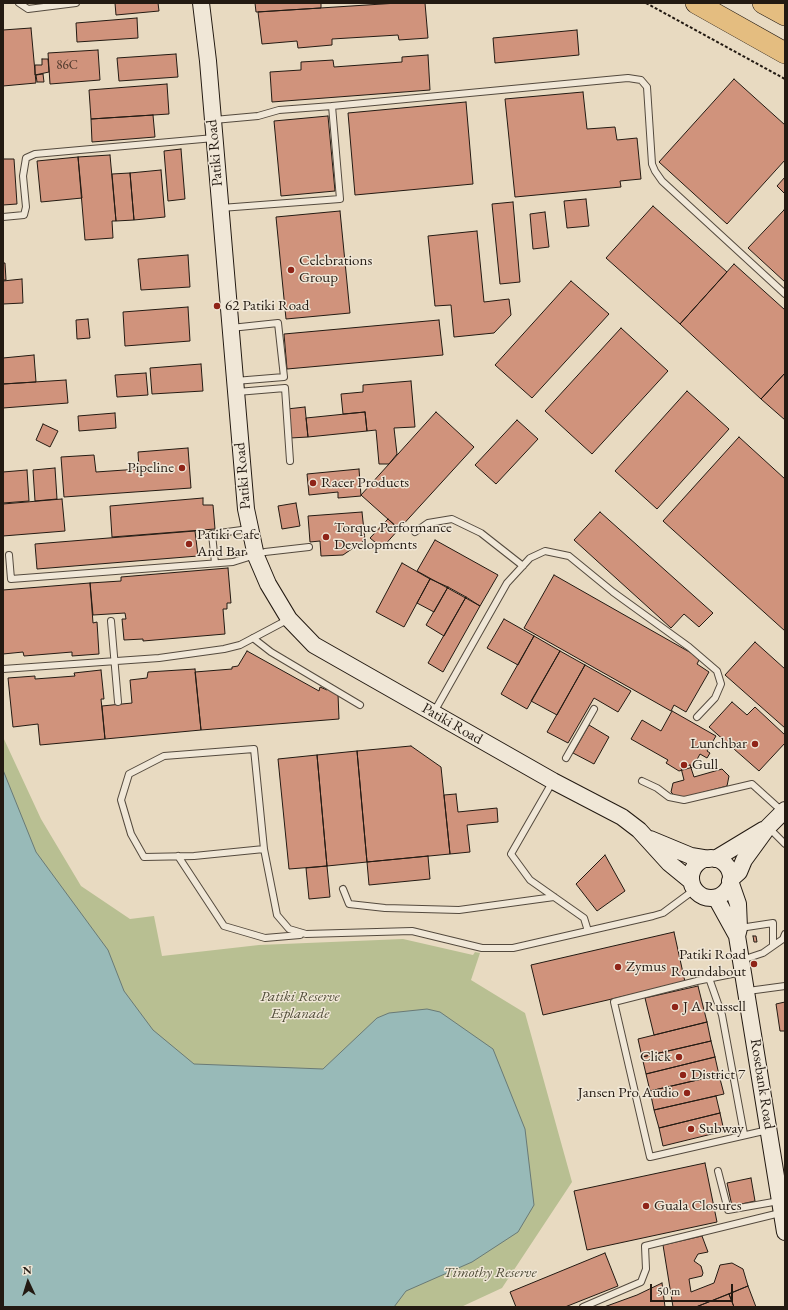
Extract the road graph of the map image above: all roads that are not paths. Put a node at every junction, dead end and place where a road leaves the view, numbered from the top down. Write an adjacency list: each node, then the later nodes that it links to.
1 (19, 3): 6 (lane)
2 (76, 3): 6 (lane)
3 (201, 3): 10 (main road, Patiki Road)
4 (696, 3): 8 (highway)
5 (763, 3): 7 (highway)
6 (63, 4)
7 (785, 15)
8 (785, 53)
9 (332, 106): 10 (lane); 12 (lane); 14 (lane)
10 (212, 120): 11 (main road, Patiki Road)
11 (214, 138): 12 (main road, Patiki Road); 13 (lane)
12 (220, 208): 15 (main road, Patiki Road)
13 (3, 217)
14 (785, 294)
15 (231, 328): 16 (main road, Patiki Road); 16 (lane)
16 (235, 387): 17 (lane); 18 (main road, Patiki Road)
17 (290, 461)
18 (249, 529): 22 (main road, Patiki Road); 23 (lane)
19 (415, 532): 24 (lane)
20 (309, 547): 22 (lane)
21 (9, 555): 23 (lane)
22 (256, 556): 23 (lane); 25 (main road, Patiki Road)
23 (215, 563)
24 (523, 566): 33 (lane); 34 (lane)
25 (289, 619): 27 (lane); 33 (main road, Patiki Road)
26 (111, 621): 28 (lane)
27 (253, 638): 28 (lane); 31 (lane)
28 (114, 661): 29 (lane); 30 (lane)
29 (3, 669)
30 (118, 702)
31 (360, 704)
32 (594, 709): 35 (lane)
33 (433, 713): 37 (main road, Patiki Road)
34 (697, 717)
35 (566, 758)
36 (642, 781): 38 (lane)
37 (553, 782): 40 (main road, Patiki Road); 48 (lane)
38 (784, 811): 39 (main road)
39 (768, 827): 41 (lane); 44 (main road); 45 (main road)
40 (644, 837): 44 (main road, Patiki Road); 46 (main road, Patiki Road)
41 (785, 844)
42 (264, 849): 43 (lane); 43 (lane); 52 (lane)
43 (178, 856): 52 (lane)
44 (712, 859): 45 (main road); 46 (main road)
45 (731, 880): 49 (main road); 51 (main road, Rosebank Road)
46 (693, 886): 49 (main road); 50 (lane)
47 (343, 889): 48 (lane)
48 (554, 897): 50 (lane)
49 (716, 898): 51 (main road, Rosebank Road)
50 (588, 931): 52 (lane)
51 (738, 932): 54 (lane); 55 (main road, Rosebank Road)
52 (306, 934)
53 (785, 934): 54 (lane)
54 (773, 946): 55 (lane)
55 (743, 966): 56 (lane); 58 (main road, Rosebank Road)
56 (709, 978): 60 (lane); 60 (lane)
57 (785, 986): 58 (lane)
58 (748, 991): 59 (main road, Rosebank Road)
59 (769, 1129): 60 (lane); 62 (main road, Rosebank Road)
60 (744, 1134)
61 (718, 1171): 62 (lane)
62 (781, 1206): 63 (main road, Rosebank Road); 64 (lane)
63 (785, 1232)
64 (583, 1307)

